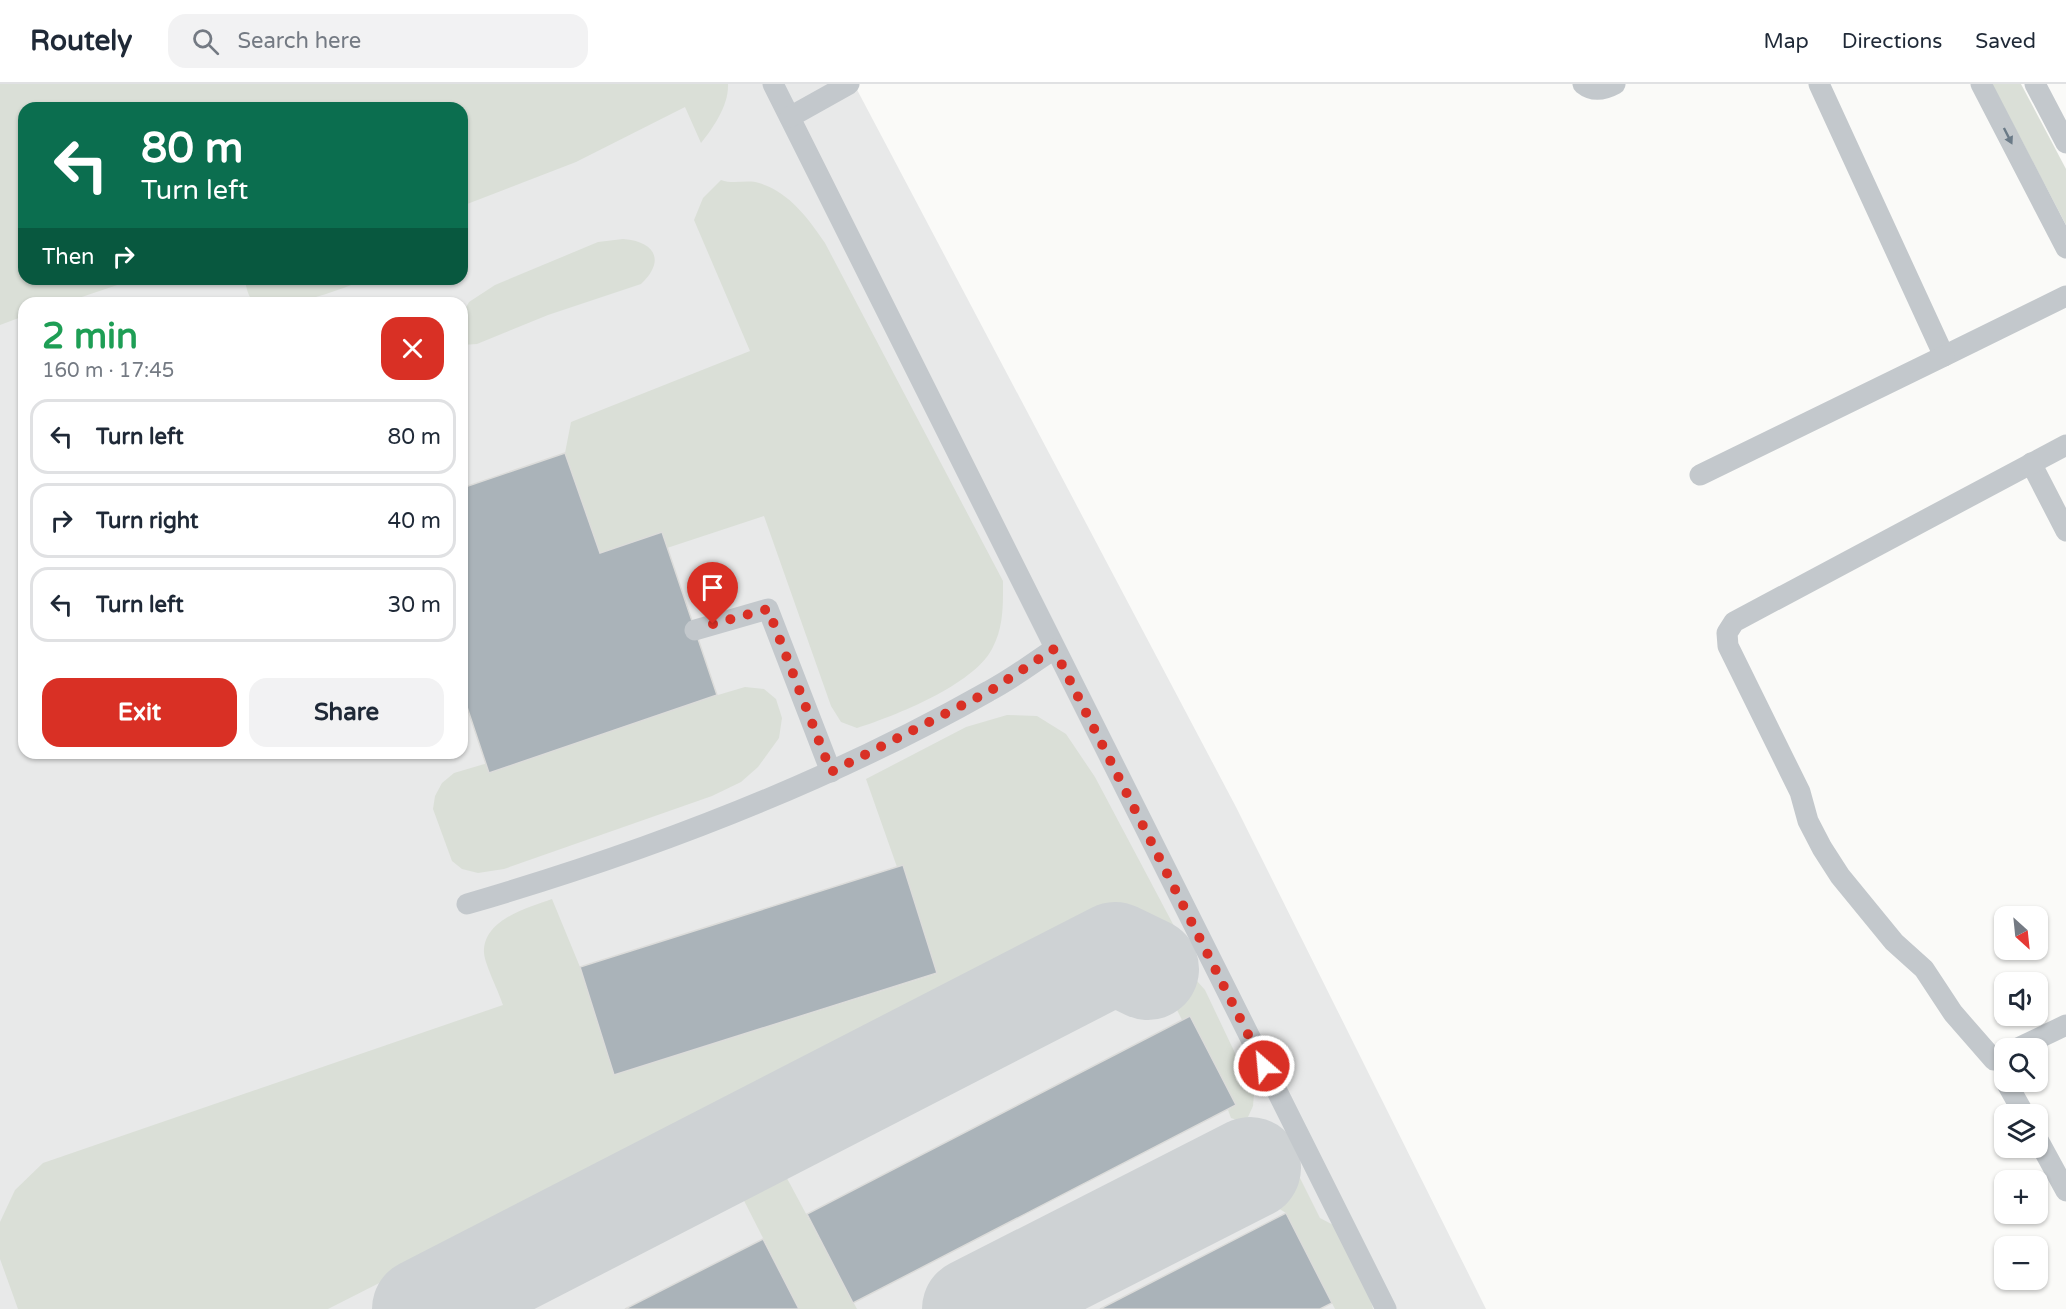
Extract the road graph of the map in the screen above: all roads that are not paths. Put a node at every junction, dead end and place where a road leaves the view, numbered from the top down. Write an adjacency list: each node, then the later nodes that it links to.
1 (773, 84): 8 (lane)
2 (849, 84): 8 (lane)
3 (1583, 84): 4 (lane)
4 (1615, 84)
5 (1819, 84): 12 (lane)
6 (1981, 84): 10 (lane, one-way to 10)
7 (2035, 84): 9 (lane)
8 (790, 117): 18 (lane)
9 (2066, 142)
10 (2066, 248)
11 (2066, 296): 12 (lane)
12 (1944, 356): 15 (lane)
13 (2066, 445): 14 (lane)
14 (2031, 464): 16 (lane); 23 (lane)
15 (1700, 475)
16 (2066, 531)
17 (695, 630): 19 (lane)
18 (1054, 649): 19 (lane); 26 (lane)
19 (831, 772): 20 (lane)
20 (467, 904)
21 (2066, 1024): 22 (lane)
22 (2038, 1038)
23 (1994, 1057)
24 (2048, 1158): 25 (lane)
25 (2066, 1191)
26 (1386, 1309)

